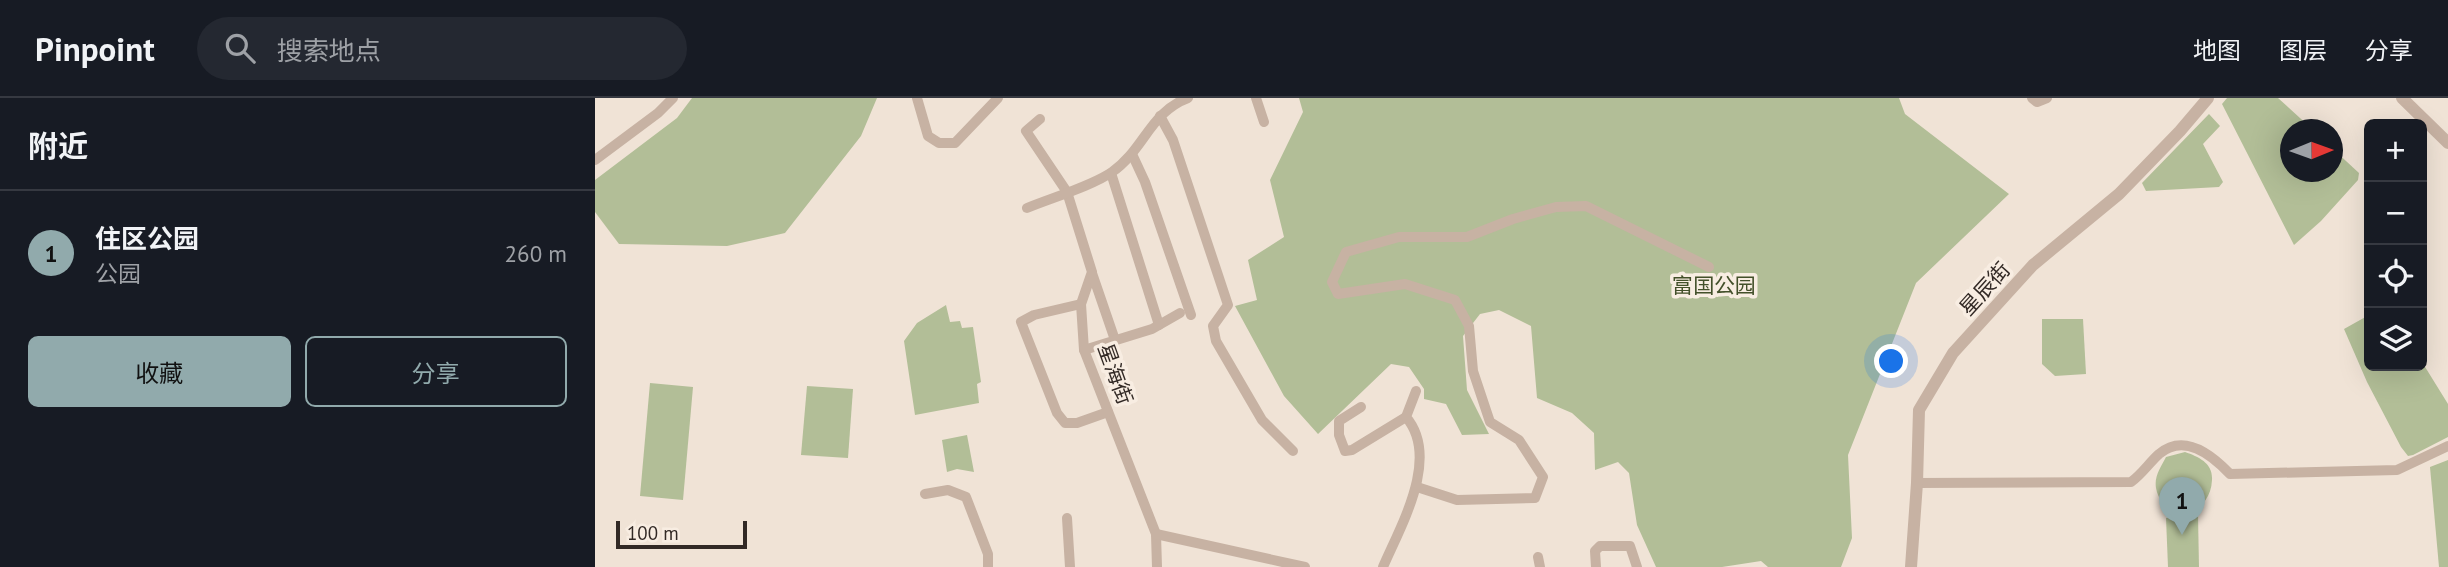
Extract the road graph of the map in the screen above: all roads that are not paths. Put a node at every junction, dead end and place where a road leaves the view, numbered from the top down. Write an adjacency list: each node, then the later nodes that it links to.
1 (673, 98): 15 (street)
2 (917, 98): 3 (street)
3 (998, 98)
4 (1188, 98): 10 (street)
5 (1256, 98): 12 (street)
6 (2032, 98): 7 (street)
7 (2047, 98)
8 (2208, 98): 33 (street, 星辰街)
9 (2402, 98): 13 (street)
10 (1160, 116): 14 (street); 32 (street)
11 (1040, 119): 17 (street)
12 (1264, 122)
13 (2448, 143)
14 (1132, 154): 16 (street); 23 (street)
15 (595, 160)
16 (1111, 173): 17 (street); 24 (street)
17 (1067, 192): 18 (street); 20 (street)
18 (1027, 208)
19 (1709, 267): 34 (street)
20 (1092, 272): 21 (street, 星海街); 25 (street)
21 (1081, 304): 26 (street, 星海街); 29 (street)
22 (1180, 313): 24 (street)
23 (1191, 315)
24 (1159, 325): 25 (street)
25 (1115, 340): 26 (street)
26 (1084, 350): 29 (street, 星海街)
27 (1416, 391): 30 (street)
28 (1361, 407): 30 (street)
29 (1108, 412): 37 (street, 星海街)
30 (1406, 417): 34 (street)
31 (2448, 446): 33 (street)
32 (1293, 451)
33 (1917, 483): 45 (street, 星辰街)
34 (1417, 487): 42 (street)
35 (925, 494): 38 (street)
36 (1067, 518): 39 (street)
37 (1156, 534): 40 (street, 星海街); 41 (street)
38 (988, 567)
39 (1070, 567)
40 (1157, 567)
41 (1305, 567)
42 (1383, 567)
43 (1596, 567): 44 (street)
44 (1637, 567)
45 (1911, 567)

